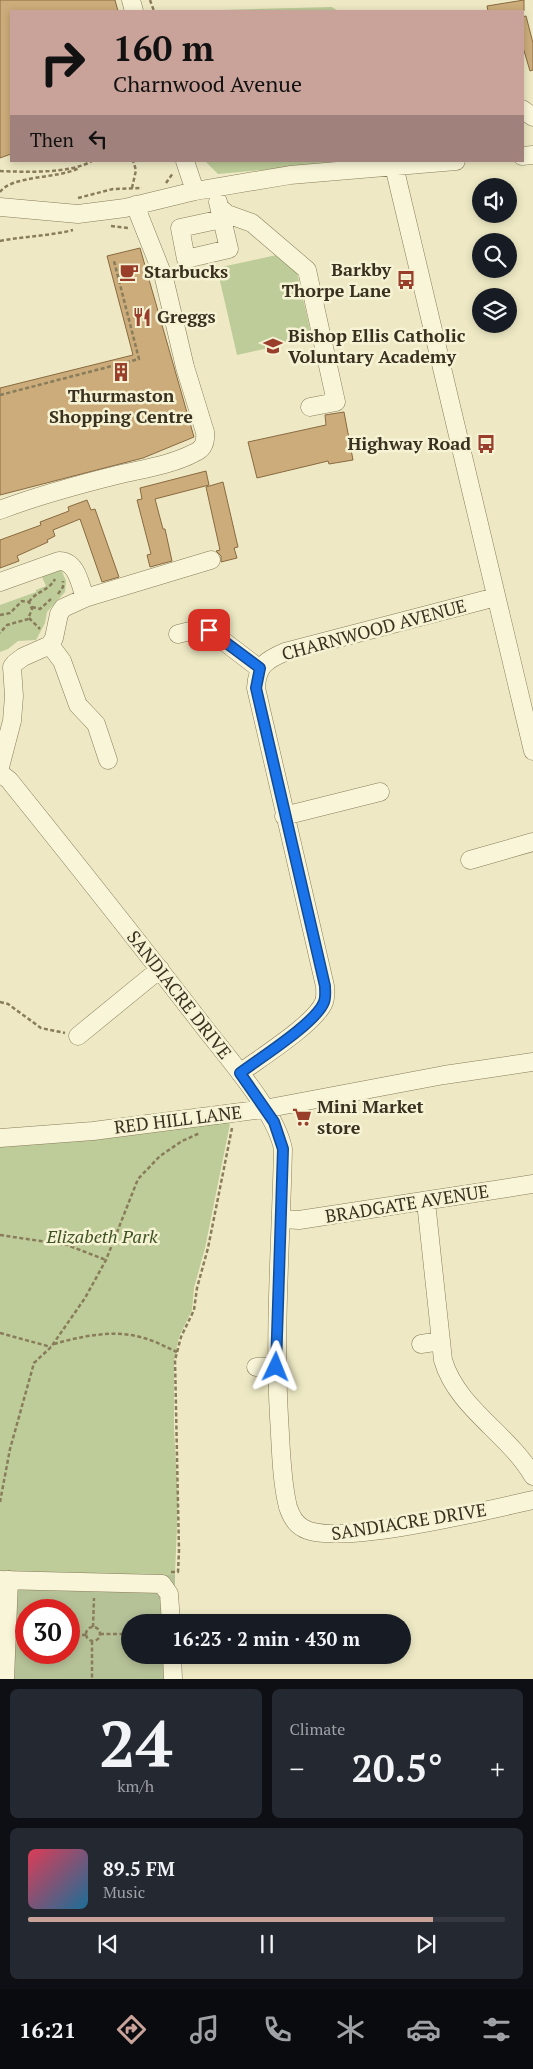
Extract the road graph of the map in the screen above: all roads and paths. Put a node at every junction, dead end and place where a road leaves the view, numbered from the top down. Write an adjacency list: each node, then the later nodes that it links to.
1 (90, 162): 4 (path)
2 (133, 162): 13 (path)
3 (444, 162): 6 (street)
4 (83, 166): 7 (path); 12 (path)
5 (180, 166): 8 (path); 11 (street)
6 (394, 166): 10 (street); 28 (street)
7 (0, 171)
8 (164, 185)
9 (145, 188): 13 (path)
10 (215, 189): 11 (street); 24 (street)
11 (195, 191): 13 (street)
12 (0, 194): 15 (path)
13 (134, 197): 14 (path); 16 (street); 19 (street)
14 (71, 200)
15 (4, 201): 16 (street)
16 (36, 212): 17 (street)
17 (0, 221)
18 (109, 226): 19 (path)
19 (142, 226): 25 (street)
20 (74, 230): 21 (path)
21 (0, 242)
22 (114, 261): 23 (path)
23 (0, 394)
24 (310, 407)
25 (0, 510)
26 (198, 558): 29 (street)
27 (0, 582): 29 (street)
28 (496, 597): 37 (street, CHARNWOOD AVENUE); 38 (street)
29 (84, 598): 35 (street)
30 (30, 602): 31 (path); 31 (path); 32 (path)
31 (32, 608): 33 (path)
32 (0, 615)
33 (0, 632)
34 (178, 634): 37 (street)
35 (50, 645): 36 (street); 39 (street)
36 (6, 666): 41 (street)
37 (260, 668): 44 (street, CHARNWOOD AVENUE)
38 (526, 693): 40 (street)
39 (110, 749)
40 (533, 751)
41 (0, 767)
42 (0, 774): 47 (street, SANDIACRE DRIVE)
43 (380, 792): 44 (street)
44 (284, 816): 51 (street, CHARNWOOD AVENUE)
45 (533, 842): 46 (street)
46 (470, 860)
47 (160, 970): 49 (street); 51 (street, SANDIACRE DRIVE)
48 (0, 1002): 49 (path)
49 (78, 1036)
50 (533, 1062): 52 (street, RED HILL LANE)
51 (240, 1073): 52 (street, SANDIACRE DRIVE)
52 (264, 1109): 53 (street, RED HILL LANE); 58 (street, SANDIACRE DRIVE)
53 (233, 1113): 55 (street, RED HILL LANE); 65 (path)
54 (204, 1132): 60 (path)
55 (0, 1138)
56 (533, 1184): 57 (street, BRADGATE AVENUE)
57 (426, 1202): 58 (street, BRADGATE AVENUE); 62 (street)
58 (282, 1219): 66 (street, SANDIACRE DRIVE)
59 (0, 1235): 60 (path)
60 (106, 1260): 64 (path)
61 (0, 1333): 64 (path)
62 (441, 1341): 63 (street); 68 (street)
63 (421, 1344)
64 (52, 1346): 65 (path); 70 (path)
65 (177, 1352): 71 (path)
66 (276, 1367): 67 (street); 69 (street, SANDIACRE DRIVE)
67 (256, 1368)
68 (533, 1476)
69 (533, 1500)
70 (0, 1502)
71 (169, 1572)
72 (4, 1580): 73 (street); 82 (street)
73 (94, 1581): 74 (street); 75 (path)
74 (170, 1614)
75 (93, 1627): 76 (path); 79 (path)
76 (100, 1634): 77 (path); 80 (path)
77 (121, 1634)
78 (80, 1635): 79 (path)
79 (86, 1635): 80 (path)
80 (92, 1641): 83 (path)
81 (172, 1664): 84 (street)
82 (5, 1679)
83 (92, 1679)
84 (172, 1679)

